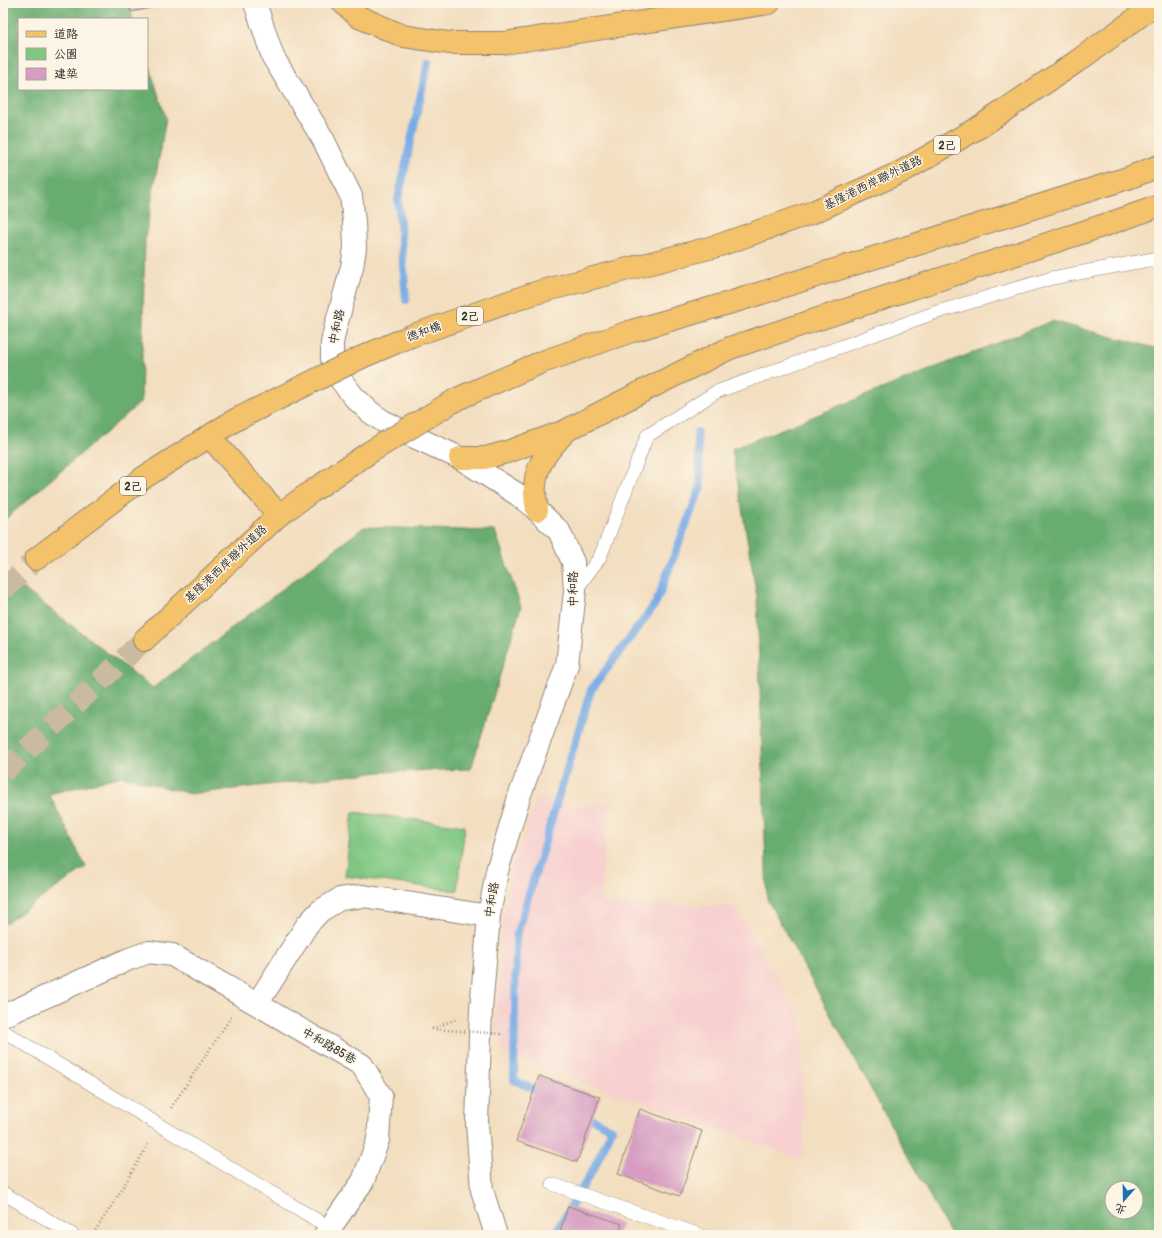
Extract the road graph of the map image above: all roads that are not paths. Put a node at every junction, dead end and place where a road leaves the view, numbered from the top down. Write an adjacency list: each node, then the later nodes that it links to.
1 (255, 3): 11 (street, 中和路)
2 (343, 3): 3 (main road)
3 (769, 3)
4 (1156, 3): 7 (main road, 基隆港西岸聯外道路 / 2己)
5 (1159, 166): 13 (main road, 基隆港西岸聯外道路, bridge)
6 (1159, 206): 9 (main road)
7 (717, 246): 10 (main road, 德和橋 / 2己, bridge)
8 (1159, 258): 15 (lane)
9 (566, 431): 11 (main road); 12 (main road)
10 (209, 436): 13 (main road); 14 (main road, 2己)
11 (460, 458): 12 (street, 中和路)
12 (537, 510): 15 (street, 中和路)
13 (279, 515): 16 (main road, 基隆港西岸聯外道路)
14 (36, 559)
15 (575, 591): 17 (street, 中和路)
16 (144, 640)
17 (489, 916): 18 (street); 25 (street, 中和路)
18 (258, 1004): 19 (street, 中和路85巷); 23 (street, 中和路85巷)
19 (3, 1016)
20 (3, 1031): 23 (lane)
21 (557, 1186): 26 (lane)
22 (3, 1193): 24 (lane)
23 (329, 1233)
24 (73, 1235)
25 (496, 1235)
26 (700, 1235)

